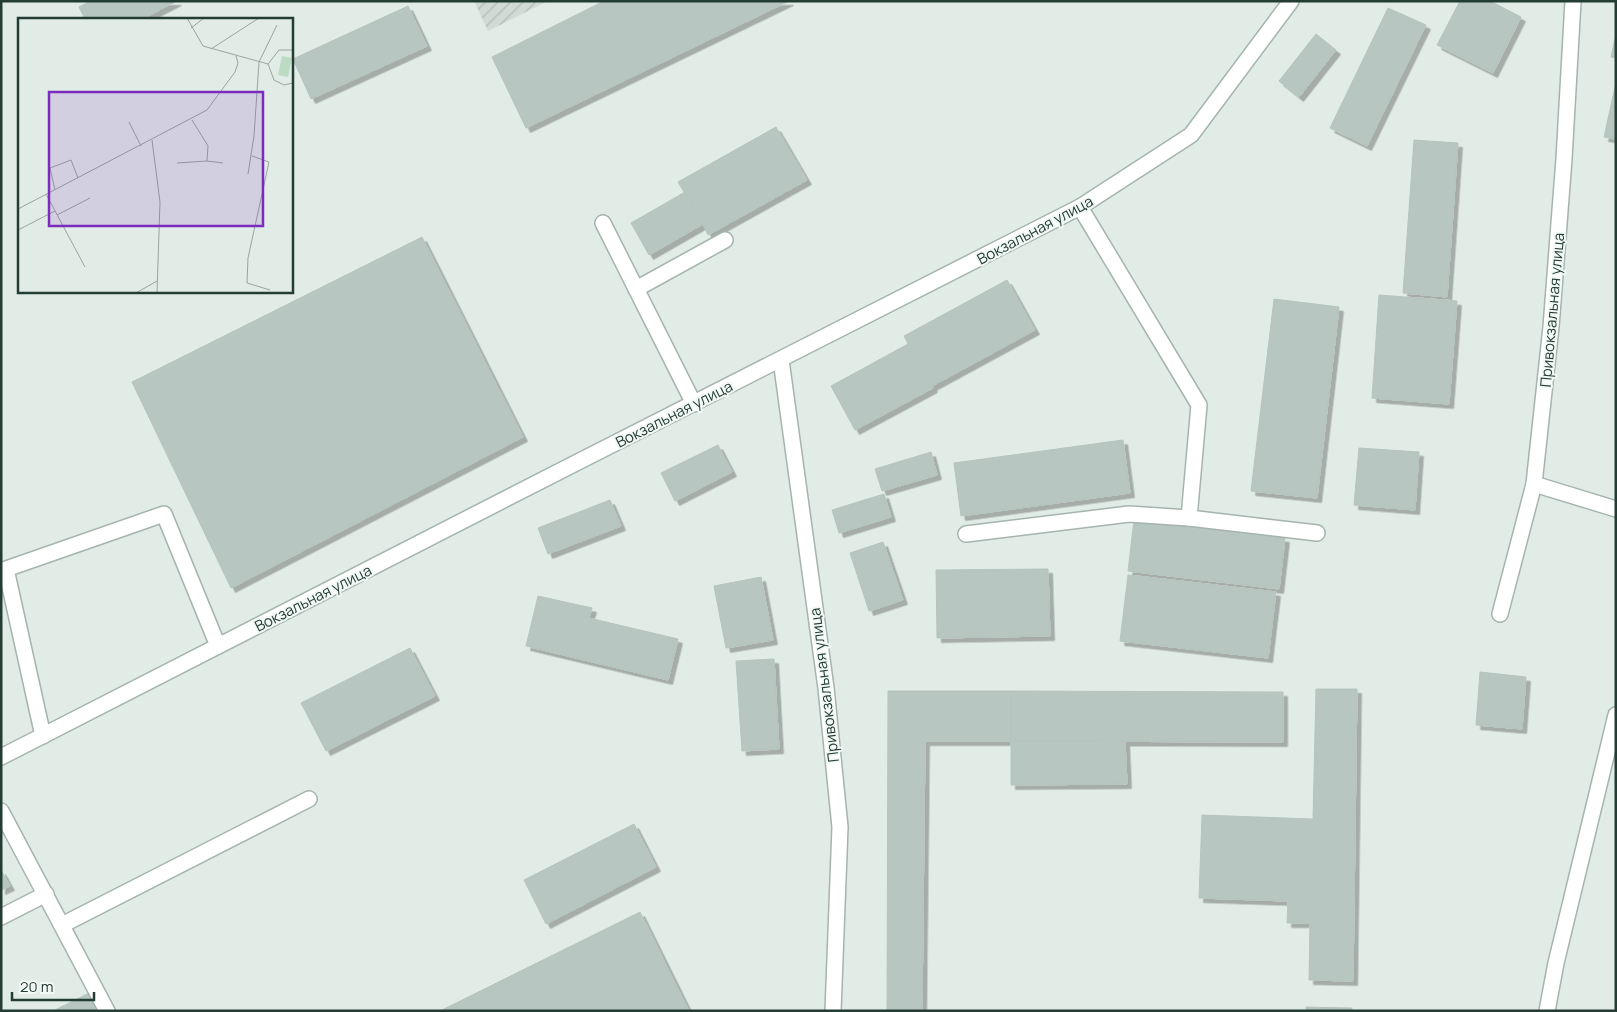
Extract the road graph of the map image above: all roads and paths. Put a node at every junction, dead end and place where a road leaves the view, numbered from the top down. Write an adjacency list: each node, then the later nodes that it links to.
1 (1291, 1): 3 (street, Вокзальная улица)
2 (1573, 1): 9 (street, Привокзальная улица)
3 (1080, 207): 7 (street, Вокзальная улица); 11 (street)
4 (603, 223): 6 (street)
5 (725, 240): 6 (street)
6 (636, 289): 8 (street)
7 (781, 360): 8 (street, Вокзальная улица); 25 (street, Привокзальная улица)
8 (694, 404): 15 (street, Вокзальная улица)
9 (1534, 484): 10 (street); 14 (street, Привокзальная улица)
10 (1616, 509)
11 (1189, 518): 12 (street); 13 (street)
12 (966, 534)
13 (1317, 534)
14 (1500, 614)
15 (218, 646): 17 (street, Вокзальная улица); 17 (street)
16 (1616, 715): 26 (street)
17 (43, 736): 18 (street, Вокзальная улица)
18 (1, 757)
19 (309, 798): 23 (street)
20 (1, 811): 21 (street)
21 (46, 894): 22 (street); 23 (street)
22 (1, 917)
23 (62, 925): 24 (street)
24 (106, 1011)
25 (832, 1011)
26 (1547, 1011)

